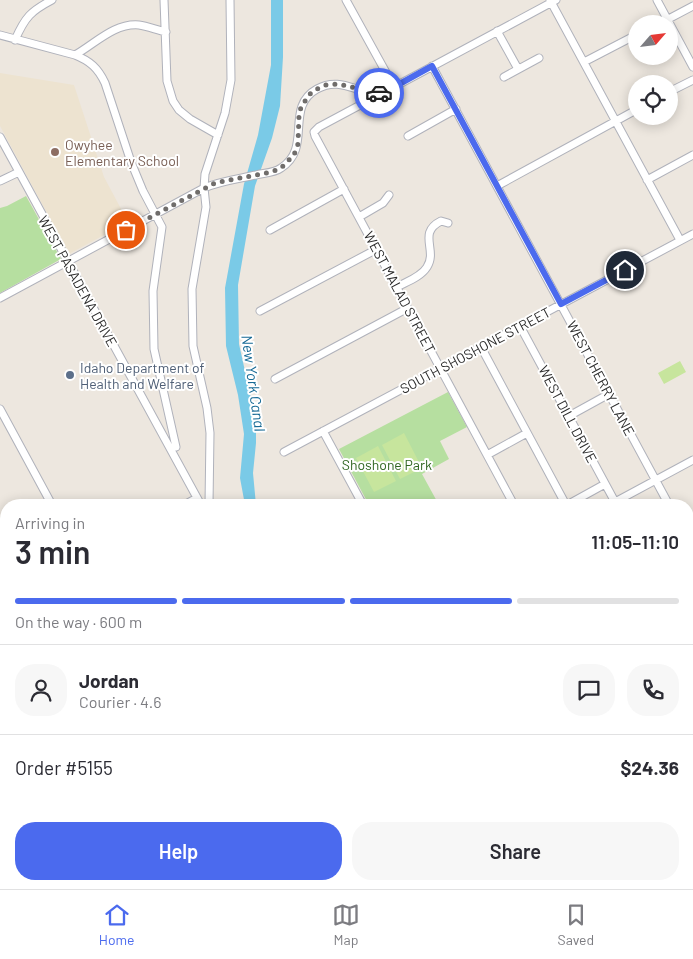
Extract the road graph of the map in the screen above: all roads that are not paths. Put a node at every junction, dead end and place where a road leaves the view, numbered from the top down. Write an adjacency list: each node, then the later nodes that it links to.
1 (52, 0): 15 (street)
2 (164, 0): 11 (street)
3 (230, 0): 30 (street)
4 (346, 0): 24 (street)
5 (657, 0): 8 (street)
6 (552, 1): 10 (street); 18 (street)
7 (693, 6): 9 (street)
8 (665, 15)
9 (675, 15)
10 (497, 31): 19 (street); 21 (street)
11 (166, 32): 16 (street); 30 (street)
12 (0, 35): 15 (street)
13 (628, 39): 18 (street)
14 (678, 39): 20 (street)
15 (15, 40): 16 (street)
16 (75, 55): 41 (street)
17 (539, 58): 21 (street)
18 (584, 62): 29 (street)
19 (432, 66): 24 (street); 27 (street, WEST CHERRY LANE)
20 (693, 67)
21 (518, 69): 22 (street)
22 (504, 77)
23 (693, 80): 25 (street)
24 (394, 87): 26 (street)
25 (678, 88)
26 (367, 91): 38 (street); 39 (street, WEST MALAD STREET)
27 (456, 109): 32 (street); 37 (street, WEST CHERRY LANE)
28 (628, 114): 29 (street)
29 (616, 121): 35 (street); 37 (street)
30 (218, 135): 38 (street)
31 (0, 136): 34 (street, WEST PASADENA DRIVE)
32 (408, 136)
33 (693, 155): 35 (street)
34 (19, 172): 36 (street); 48 (street, WEST PASADENA DRIVE)
35 (648, 180): 46 (street)
36 (0, 181)
37 (497, 186): 51 (street, WEST CHERRY LANE)
38 (204, 188): 41 (street); 71 (street)
39 (344, 189): 42 (street, WEST MALAD STREET); 44 (street)
40 (389, 195): 42 (street)
41 (155, 214): 48 (street); 63 (street)
42 (359, 216): 47 (street, WEST MALAD STREET)
43 (448, 223): 49 (street)
44 (270, 230)
45 (693, 234): 46 (street, SOUTH SHOSHONE STREET)
46 (680, 240): 51 (street, SOUTH SHOSHONE STREET)
47 (377, 249): 49 (street, WEST MALAD STREET); 53 (street)
48 (67, 261): 50 (street); 70 (street, WEST PASADENA DRIVE)
49 (397, 287): 52 (street, WEST MALAD STREET)
50 (0, 298)
51 (561, 304): 54 (street, SOUTH SHOSHONE STREET); 58 (street, WEST CHERRY LANE)
52 (408, 308): 56 (street, WEST MALAD STREET); 57 (street)
53 (260, 311)
54 (520, 326): 55 (street, SOUTH SHOSHONE STREET); 60 (street, WEST DILL DRIVE)
55 (481, 347): 56 (street, SOUTH SHOSHONE STREET); 62 (street)
56 (441, 368): 61 (street, SOUTH SHOSHONE STREET); 65 (street, WEST MALAD STREET)
57 (275, 379)
58 (610, 394): 60 (street); 67 (street, WEST CHERRY LANE)
59 (0, 409): 69 (street)
60 (569, 416): 68 (street, WEST DILL DRIVE)
61 (323, 431): 64 (street, SOUTH SHOSHONE STREET); 72 (street)
62 (527, 433): 65 (street); 74 (street)
63 (176, 447)
64 (284, 452)
65 (487, 455): 73 (street, WEST MALAD STREET)
66 (693, 460): 67 (street)
67 (656, 480): 77 (street, WEST DILL DRIVE); 78 (street, WEST CHERRY LANE)
68 (606, 484): 75 (street); 76 (street, WEST DILL DRIVE)
69 (49, 499)
70 (197, 499)
71 (209, 499)
72 (360, 499)
73 (511, 499)
74 (563, 499)
75 (577, 499)
76 (614, 499)
77 (621, 499)
78 (666, 499)

